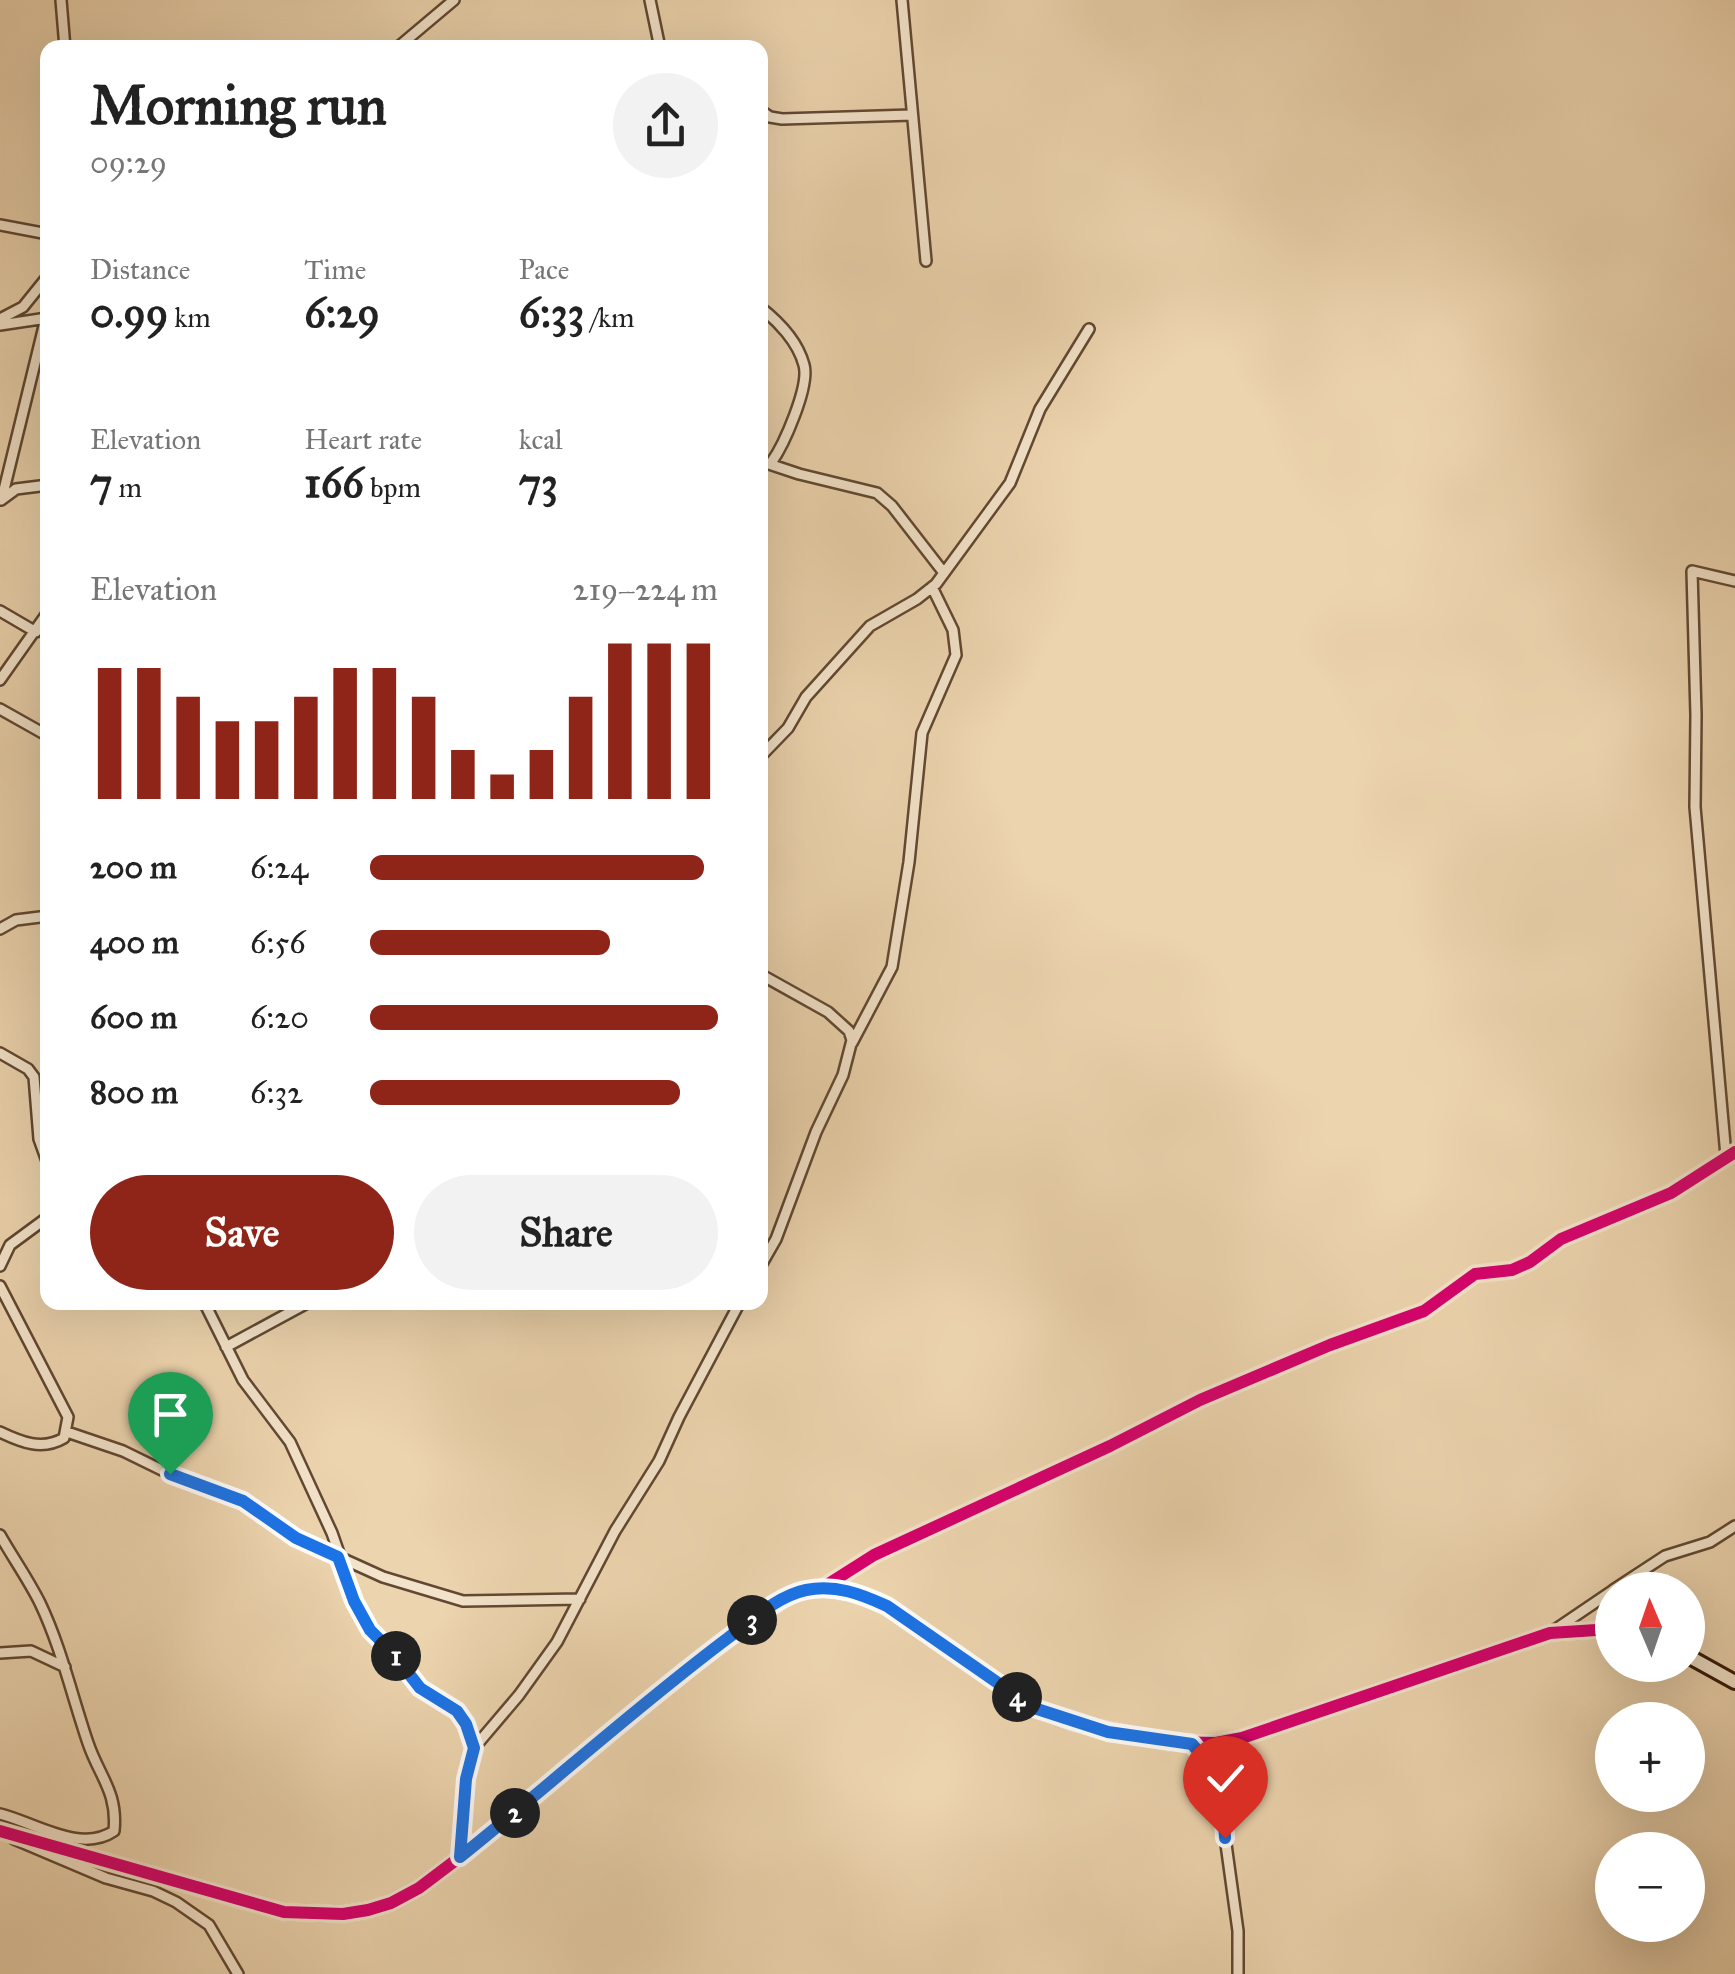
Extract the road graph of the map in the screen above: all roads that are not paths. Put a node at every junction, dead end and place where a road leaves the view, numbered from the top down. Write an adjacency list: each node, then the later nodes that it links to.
1 (61, 0): 5 (street)
2 (454, 0): 6 (street)
3 (650, 0): 7 (street)
4 (902, 0): 8 (street)
5 (64, 40)
6 (406, 40)
7 (658, 40)
8 (912, 115): 9 (street); 12 (street)
9 (768, 116)
10 (0, 225): 11 (street)
11 (40, 232)
12 (926, 261)
13 (40, 286): 16 (street)
14 (768, 315): 20 (street)
15 (40, 319): 16 (street)
16 (0, 322)
17 (1090, 328): 23 (street)
18 (40, 346): 22 (street)
19 (768, 463): 20 (street)
20 (772, 464): 23 (street)
21 (40, 485): 22 (street)
22 (1, 500)
23 (944, 573): 25 (street)
24 (1735, 580): 39 (street)
25 (932, 586): 32 (street); 36 (street)
26 (0, 611): 28 (street)
27 (40, 625): 28 (street)
28 (36, 632): 29 (street)
29 (0, 680)
30 (0, 709): 31 (street)
31 (40, 732)
32 (768, 749)
33 (40, 917): 34 (street)
34 (0, 929)
35 (768, 978): 36 (street)
36 (852, 1043): 41 (street)
37 (0, 1054): 38 (street)
38 (40, 1141)
39 (1730, 1154): 54 (street)
40 (40, 1223): 42 (street)
41 (768, 1252)
42 (0, 1266)
43 (0, 1286): 49 (street)
44 (208, 1310): 47 (street)
45 (294, 1310): 47 (street)
46 (736, 1310): 55 (street)
47 (226, 1347): 52 (street)
48 (0, 1432): 49 (street)
49 (67, 1432): 52 (street)
50 (1735, 1526): 53 (street)
51 (0, 1535): 61 (street)
52 (338, 1557): 55 (street); 64 (street)
53 (1641, 1572)
54 (822, 1588): 63 (street); 67 (street)
55 (580, 1599): 64 (street)
56 (1595, 1602): 58 (street)
57 (1595, 1630): 58 (street)
58 (1550, 1633): 63 (street)
59 (0, 1653): 61 (street)
60 (1705, 1665): 62 (street)
61 (65, 1667): 65 (street)
62 (1735, 1682)
63 (1192, 1744): 69 (street)
64 (474, 1748): 67 (street)
65 (0, 1814)
66 (2, 1832): 67 (street); 68 (street)
67 (460, 1857)
68 (238, 1974)
69 (1238, 1974)

